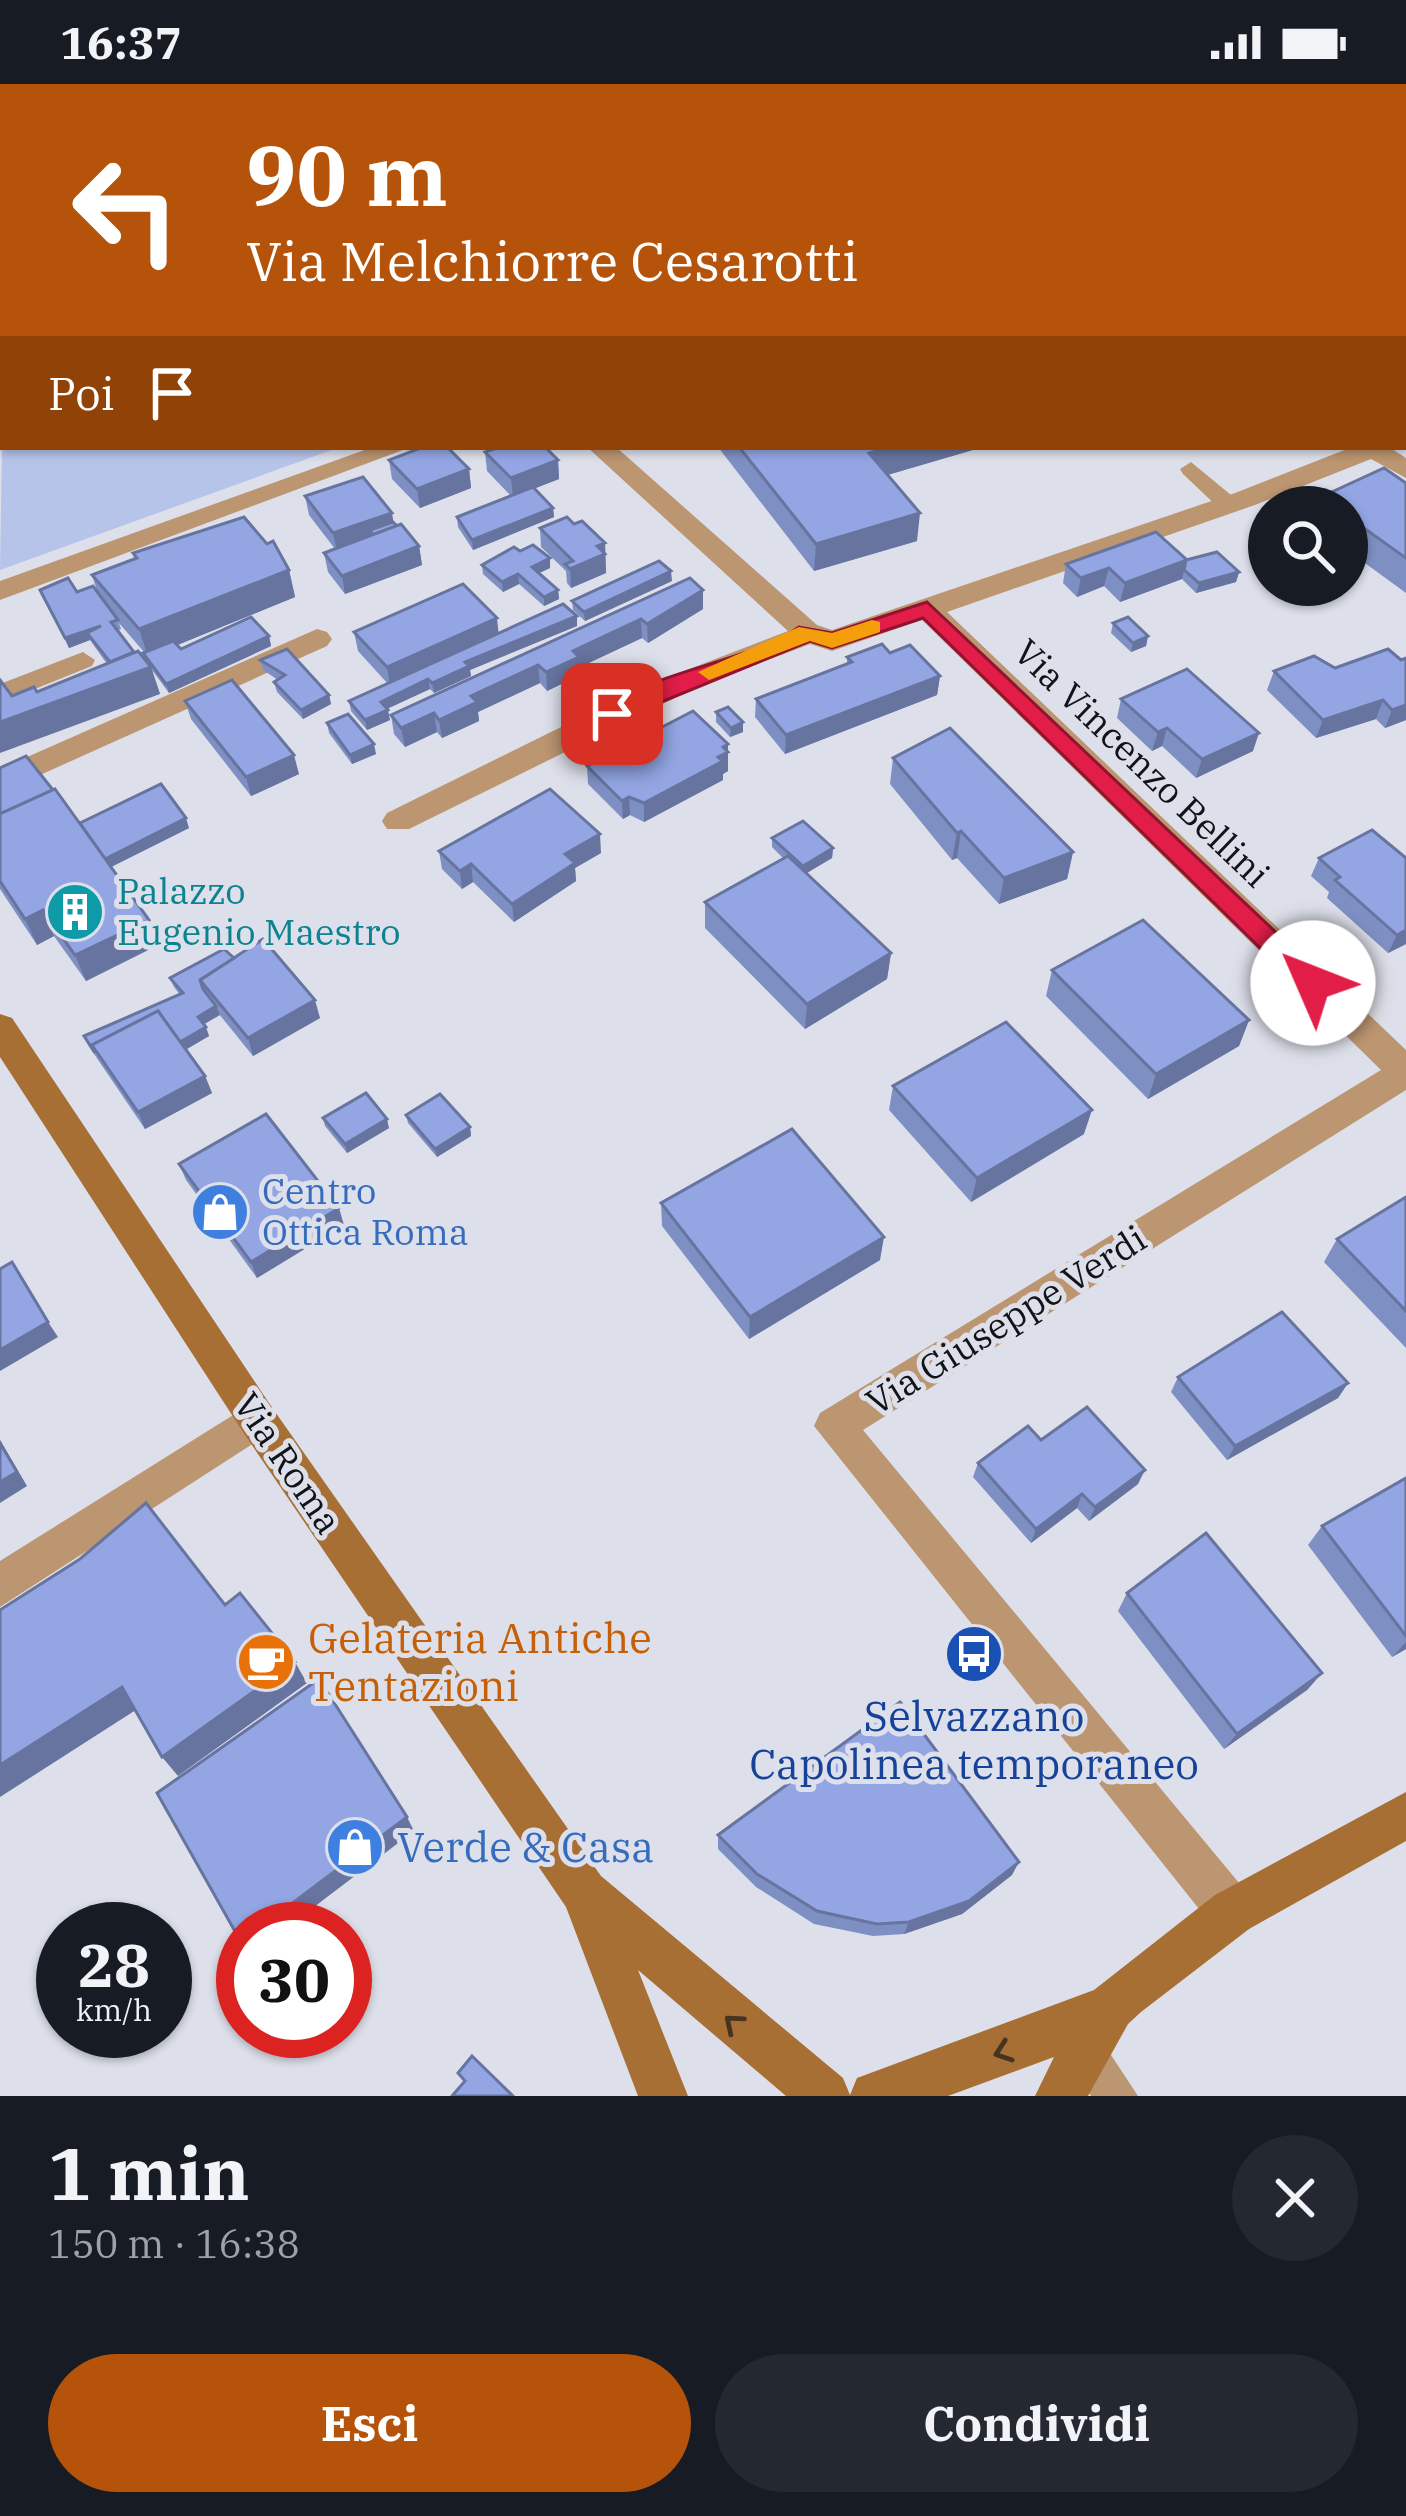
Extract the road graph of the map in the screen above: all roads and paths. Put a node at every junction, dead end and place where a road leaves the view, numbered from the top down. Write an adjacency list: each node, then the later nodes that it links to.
1 (390, 450): 8 (street)
2 (603, 450): 10 (street)
3 (1369, 450): 7 (street)
4 (1377, 450): 6 (street)
5 (1191, 469): 7 (lane)
6 (1406, 470)
7 (1229, 505): 9 (street)
8 (0, 591)
9 (927, 609): 10 (street); 17 (street, Via Vincenzo Bellini)
10 (807, 632): 15 (street)
11 (317, 639): 14 (street)
12 (83, 660): 13 (lane)
13 (0, 694)
14 (0, 782)
15 (398, 821)
16 (0, 1028): 18 (street, Via Roma)
17 (1406, 1072): 22 (street, Via Giuseppe Verdi)
18 (257, 1419): 19 (street); 21 (street, Via Roma)
19 (0, 1586)
20 (1406, 1815): 22 (street)
21 (584, 1893): 24 (street, Via Roma); 25 (street, Via Roma, one-way to 21)
22 (1232, 1912): 23 (street)
23 (1088, 2028): 26 (street, one-way to 26); 27 (street); 28 (lane)
24 (663, 2096)
25 (825, 2096)
26 (875, 2096)
27 (1060, 2096)
28 (1117, 2096)

